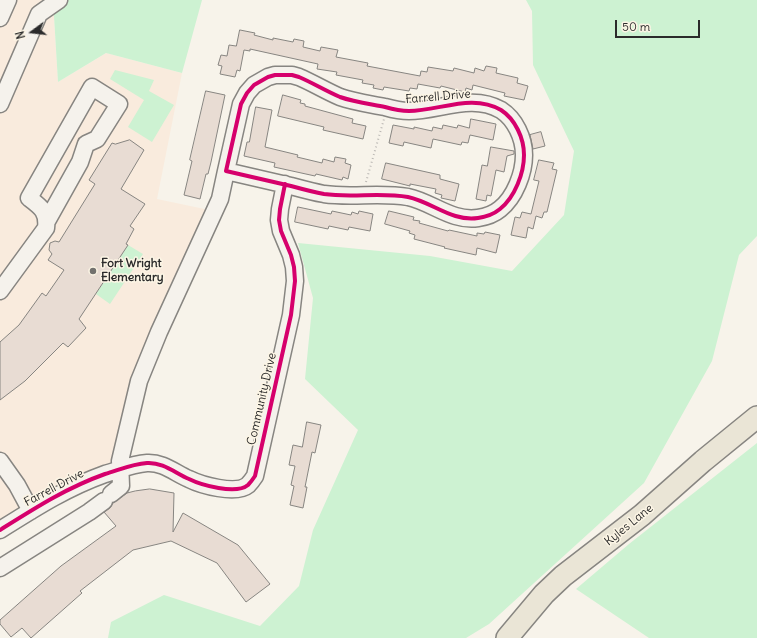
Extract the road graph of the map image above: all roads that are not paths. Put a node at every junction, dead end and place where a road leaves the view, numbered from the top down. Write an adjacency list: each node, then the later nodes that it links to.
1 (8, 0): 3 (street)
2 (59, 0): 4 (street)
3 (0, 18)
4 (0, 104)
5 (226, 170): 6 (street, Farrell Drive); 6 (street, Farrell Drive); 11 (street, Farrell Drive)
6 (285, 184): 11 (street, Community Drive)
7 (47, 221): 7 (street); 8 (street)
8 (0, 291)
9 (757, 417): 15 (main road, Kyles Lane)
10 (0, 461): 12 (street)
11 (120, 468): 12 (street, Farrell Drive); 14 (street)
12 (31, 511): 13 (street, Farrell Drive)
13 (0, 530)
14 (0, 568)
15 (507, 638)

